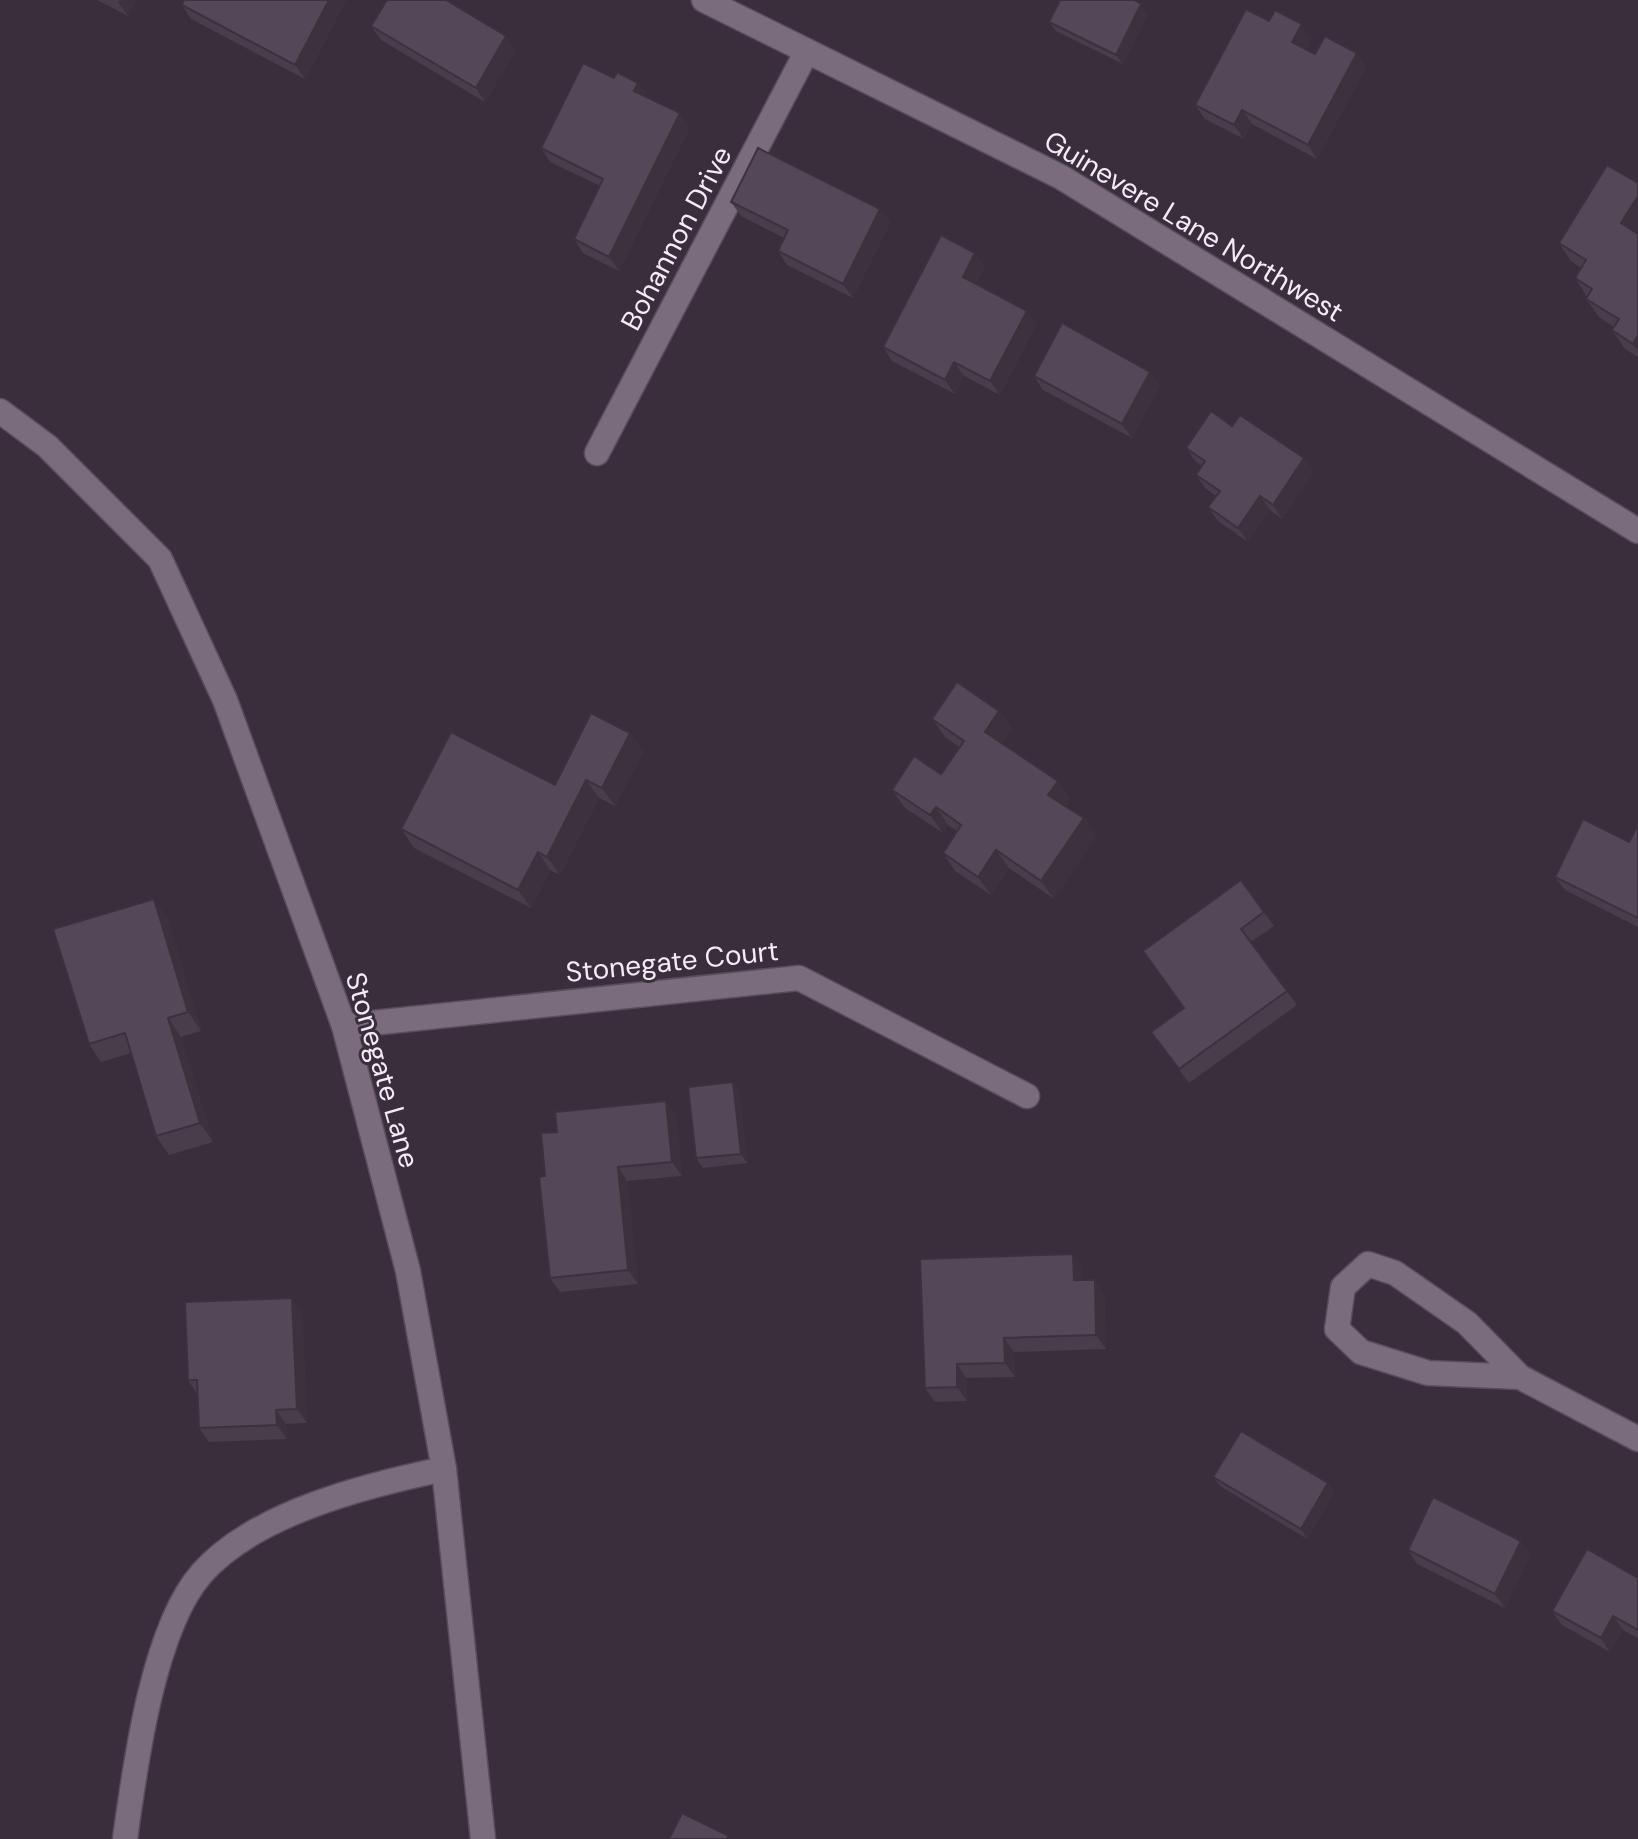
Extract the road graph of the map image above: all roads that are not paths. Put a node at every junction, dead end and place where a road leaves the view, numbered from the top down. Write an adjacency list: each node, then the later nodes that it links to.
1 (704, 0): 2 (street, Guinevere Lane Northwest)
2 (807, 51): 4 (street, Bohannon Drive); 5 (street, Guinevere Lane Northwest)
3 (0, 411): 6 (street, Stonegate Lane)
4 (597, 453)
5 (1638, 531)
6 (344, 1026): 7 (street, Stonegate Court); 10 (street, Stonegate Lane)
7 (1027, 1096)
8 (1520, 1377): 8 (street); 9 (street)
9 (1638, 1439)
10 (444, 1469): 11 (street); 12 (street, Stonegate Lane)
11 (125, 1839)
12 (483, 1839)

